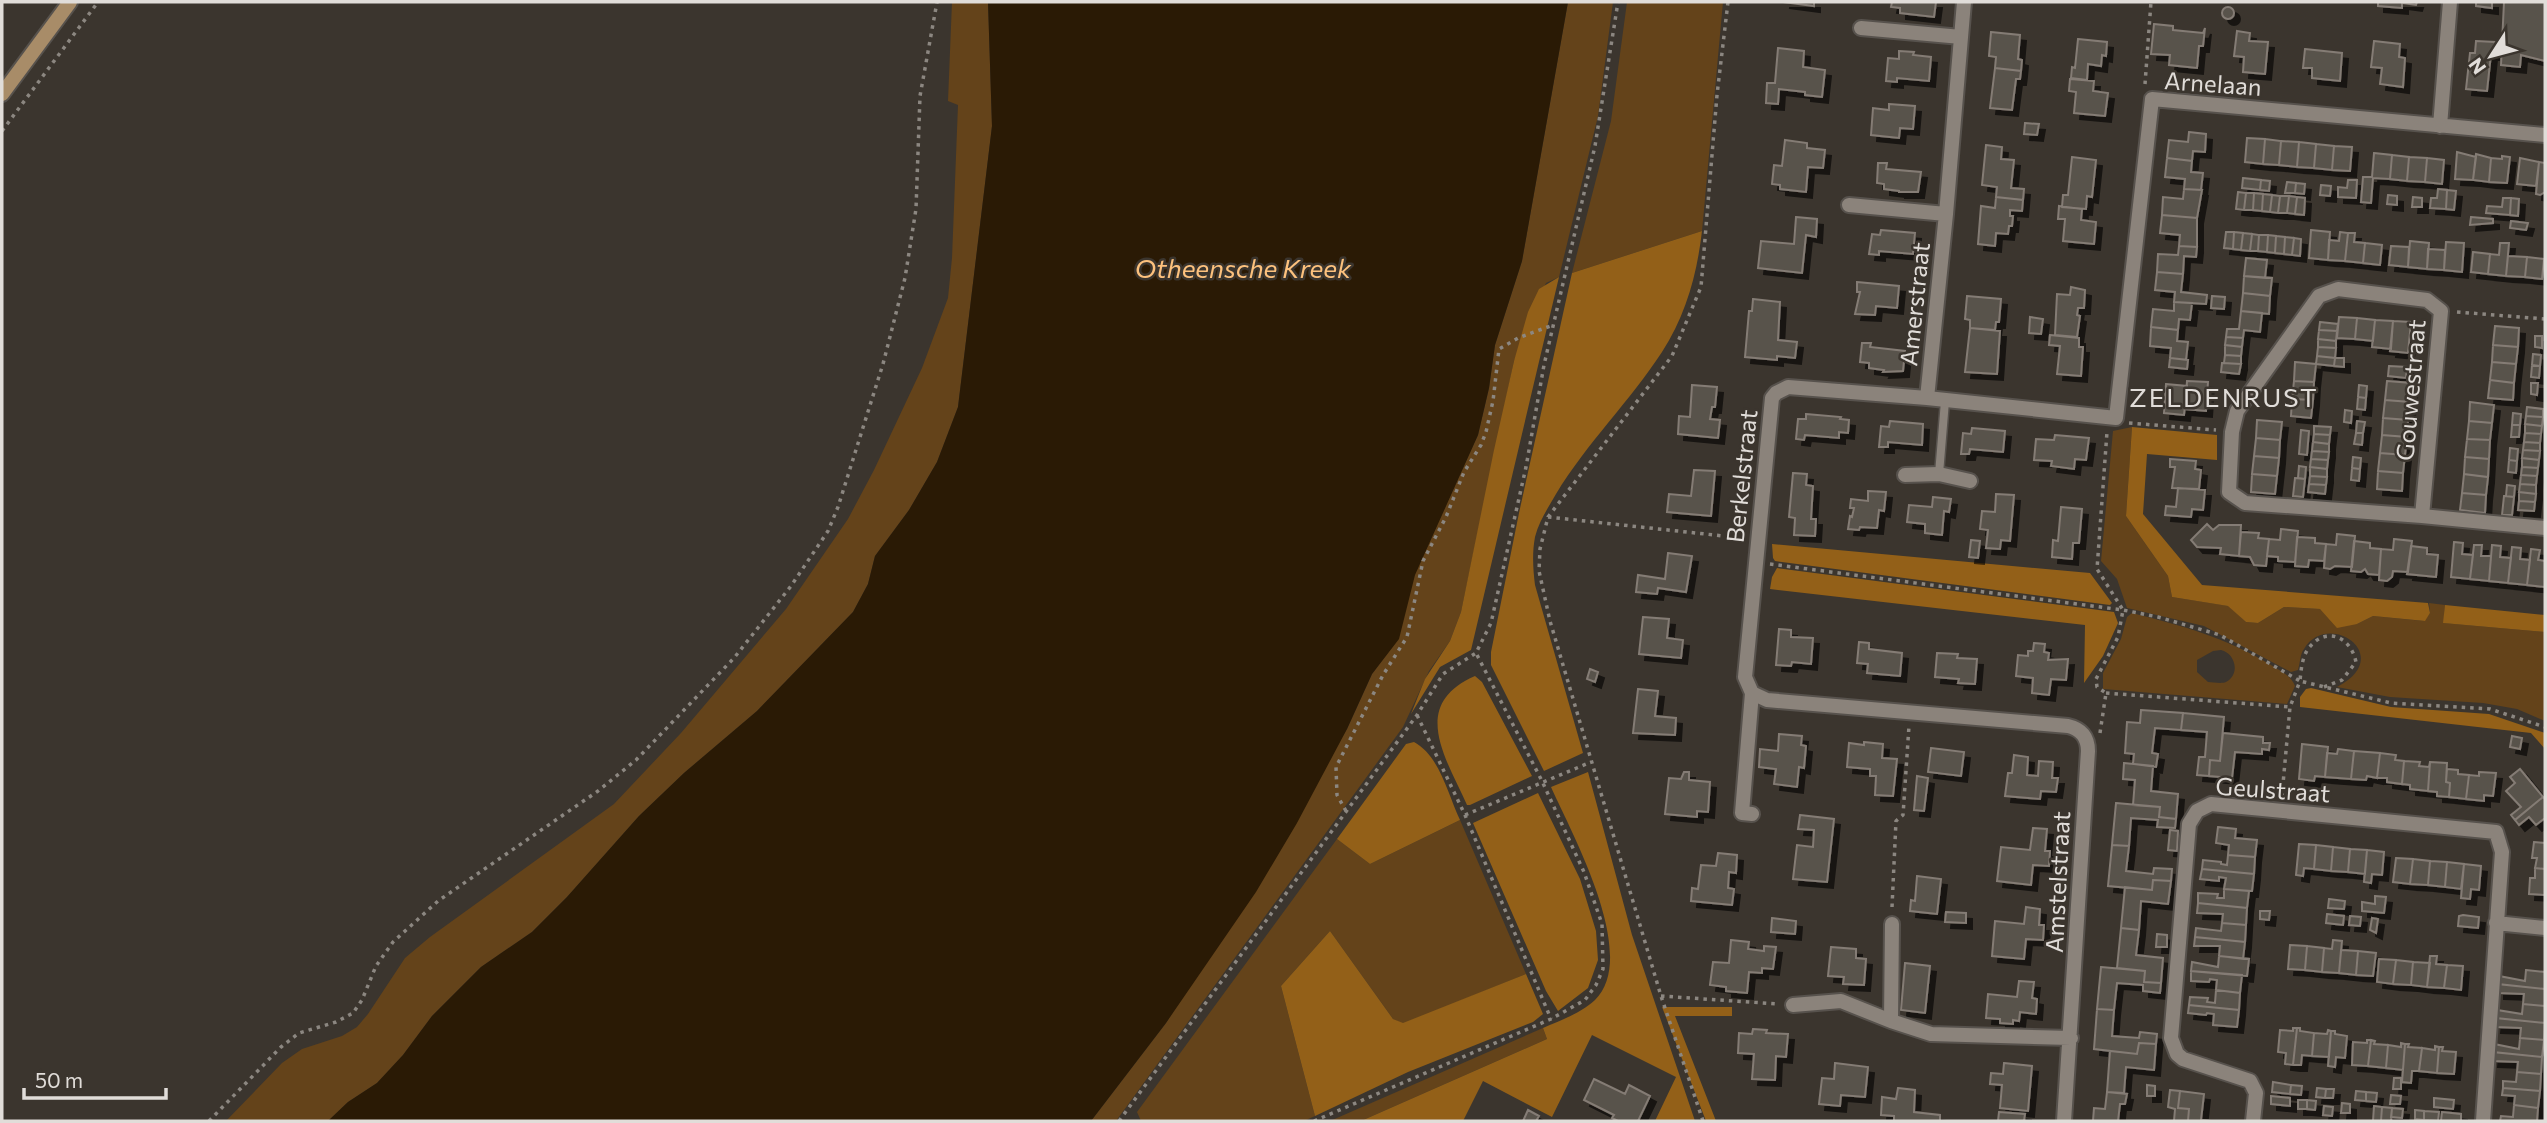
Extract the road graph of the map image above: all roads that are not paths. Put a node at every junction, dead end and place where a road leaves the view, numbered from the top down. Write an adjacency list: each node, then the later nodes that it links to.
1 (69, 2): 6 (street)
2 (1964, 2): 5 (street, Amerstraat)
3 (2449, 2): 7 (street)
4 (1861, 28): 5 (street)
5 (1961, 37): 10 (street, Amerstraat)
6 (2, 94)
7 (2440, 126): 8 (street, Arnelaan); 13 (street, Arnelaan)
8 (2545, 135)
9 (1849, 205): 10 (street, Amerstraat)
10 (1946, 214): 11 (street, Amerstraat)
11 (1927, 398): 12 (street, Berkelstraat); 19 (street, Berkelstraat)
12 (1945, 401): 13 (street, Berkelstraat); 14 (lane)
13 (2112, 417)
14 (1939, 474): 15 (street); 16 (street)
15 (1905, 475)
16 (1970, 481)
17 (2422, 516): 17 (street, Gouwestraat); 18 (street, Gouwestraat)
18 (2545, 528)
19 (1752, 693): 20 (street, Berkelstraat); 26 (street, Amstelstraat)
20 (1752, 814)
21 (1892, 923): 25 (street)
22 (2496, 923): 23 (street); 28 (street, Geulstraat); 29 (street, Geulstraat)
23 (2545, 928)
24 (1793, 1004): 25 (street)
25 (1891, 1021): 26 (street)
26 (2071, 1038): 27 (street, Amstelstraat)
27 (2064, 1121)
28 (2253, 1121)
29 (2483, 1121)

